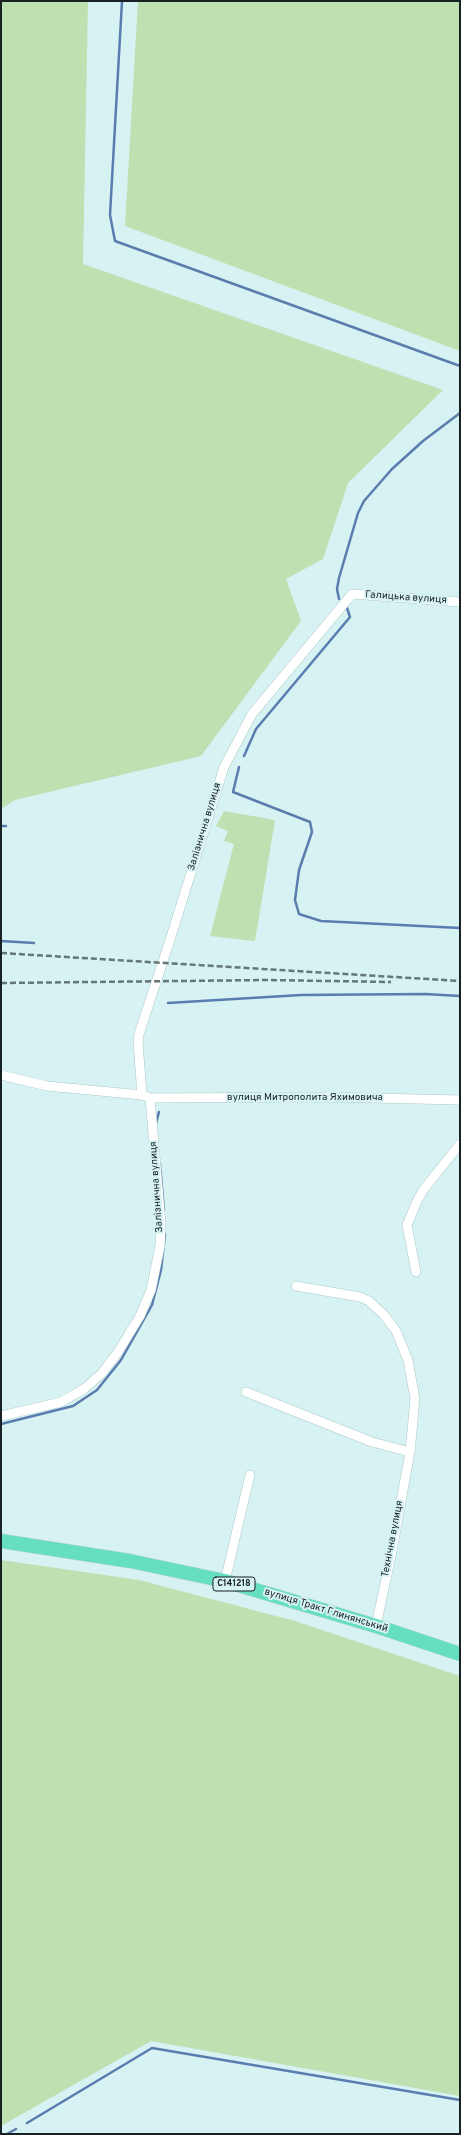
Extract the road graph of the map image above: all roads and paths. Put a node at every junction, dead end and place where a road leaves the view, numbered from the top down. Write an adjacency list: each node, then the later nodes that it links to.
1 (352, 594): 2 (street, Галицька вулиця); 4 (street, Залізнична вулиця)
2 (460, 602)
3 (1, 1075): 4 (street)
4 (146, 1096): 5 (street, вулиця Митрополита Яхимовича); 10 (street, Залізнична вулиця)
5 (460, 1100)
6 (460, 1144): 7 (street)
7 (416, 1272)
8 (296, 1286): 11 (street, Технічна вулиця)
9 (246, 1392): 11 (street)
10 (1, 1416)
11 (410, 1452): 15 (street, Технічна вулиця)
12 (250, 1475): 14 (street)
13 (1, 1541): 14 (main road, вулиця Тракт Глинянський / С141218)
14 (225, 1582): 15 (main road, вулиця Тракт Глинянський / С141218)
15 (376, 1626): 16 (main road, вулиця Тракт Глинянський / С141218)
16 (460, 1654)

